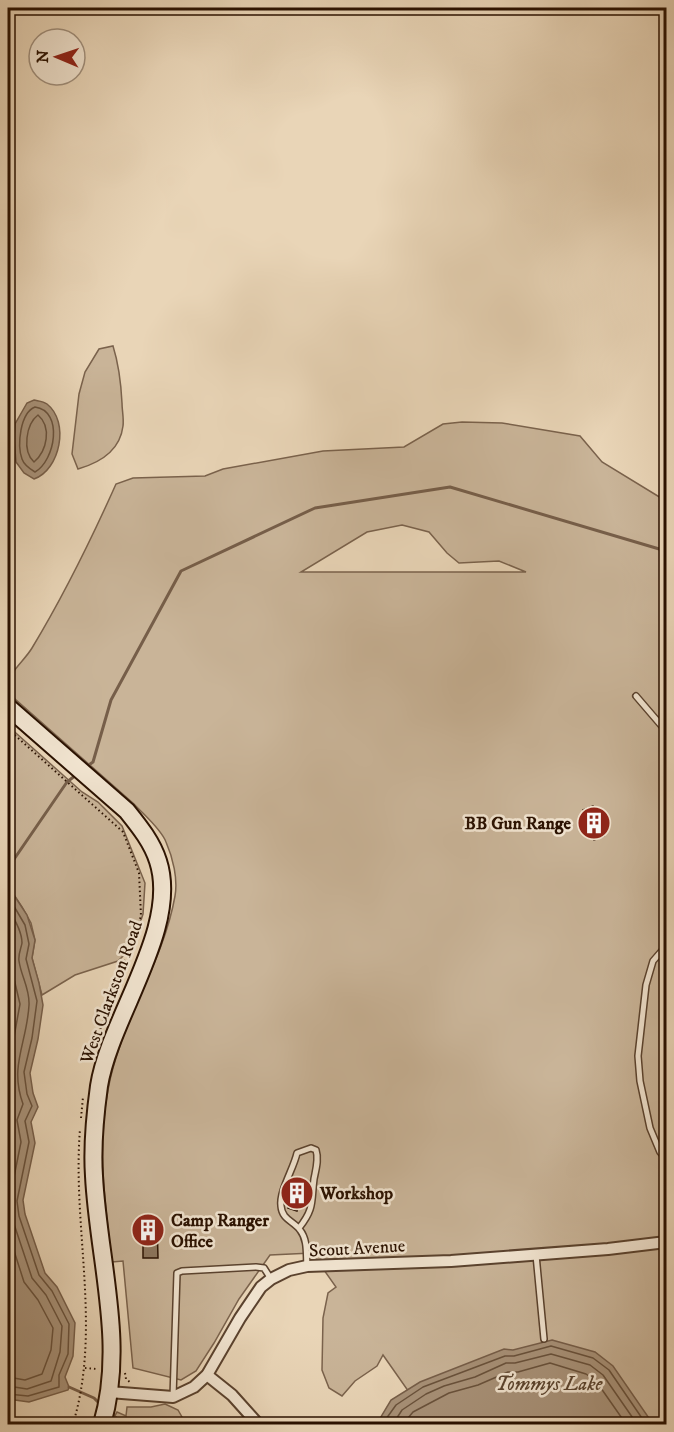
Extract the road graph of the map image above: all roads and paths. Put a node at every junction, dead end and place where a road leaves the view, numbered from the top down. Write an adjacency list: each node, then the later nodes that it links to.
1 (636, 696): 4 (lane)
2 (8, 707): 16 (main road, West Clarkston Road)
3 (8, 729): 6 (path)
4 (666, 731)
5 (666, 946): 7 (lane)
6 (96, 1042)
7 (666, 1159)
8 (299, 1228): 8 (lane); 11 (lane)
9 (666, 1242): 10 (street, Scout Avenue)
10 (536, 1254): 11 (street, Scout Avenue); 14 (lane)
11 (307, 1266): 12 (street, Scout Avenue)
12 (271, 1279): 15 (street, Scout Avenue); 17 (lane)
13 (86, 1283): 18 (path)
14 (544, 1339)
15 (207, 1375): 17 (street, Scout Avenue); 20 (street)
16 (109, 1392): 17 (street); 19 (main road, West Clarkston Road)
17 (173, 1397)
18 (73, 1425)
19 (102, 1425)
20 (258, 1425)

